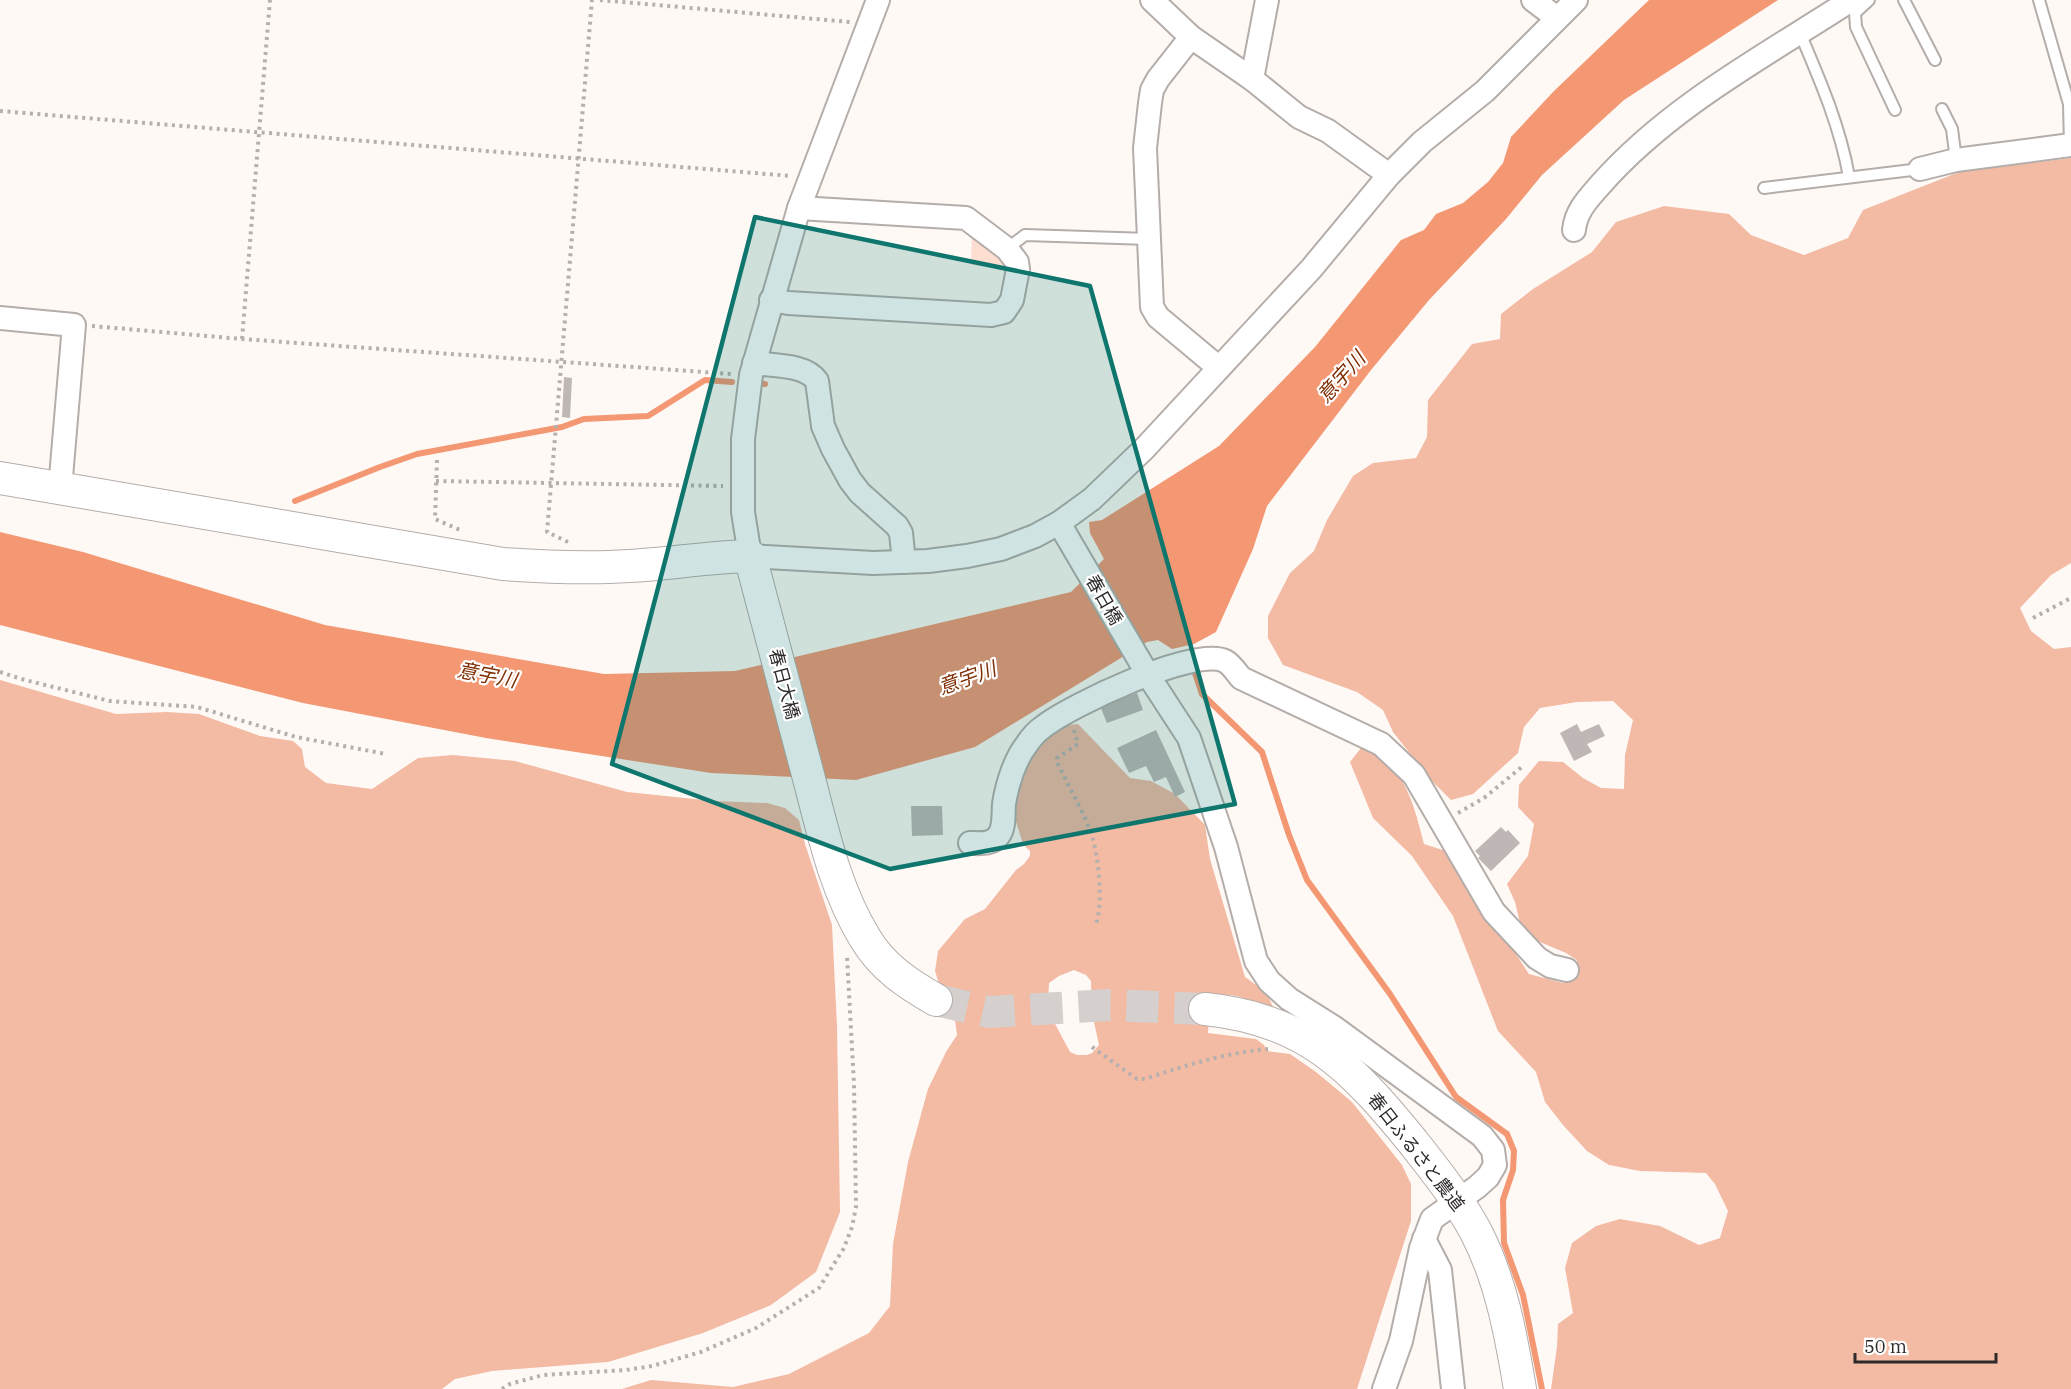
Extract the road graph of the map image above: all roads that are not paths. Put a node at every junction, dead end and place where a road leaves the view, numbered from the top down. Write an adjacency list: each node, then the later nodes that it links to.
1 (878, 0): 23 (street)
2 (1152, 0): 12 (street)
3 (1267, 0): 14 (street)
4 (1533, 0): 10 (street)
5 (1576, 0): 10 (street)
6 (1851, 0): 11 (street)
7 (1869, 0): 16 (lane)
8 (1904, 0): 13 (lane)
9 (2039, 0): 17 (lane)
10 (1557, 18): 20 (street)
11 (1800, 33): 21 (lane); 24 (street)
12 (1191, 37): 14 (street); 25 (street)
13 (1935, 60)
14 (1252, 79): 20 (street)
15 (1942, 109): 18 (lane)
16 (1895, 110)
17 (2071, 145): 18 (street)
18 (1956, 160): 19 (street)
19 (1920, 169): 21 (lane)
20 (1389, 175): 29 (street)
21 (1849, 177): 22 (lane)
22 (1764, 188)
23 (799, 208): 26 (street); 27 (street)
24 (1574, 230)
25 (1149, 239): 26 (lane); 29 (street)
26 (1007, 249): 27 (street)
27 (771, 300): 30 (street)
28 (0, 318): 32 (street)
29 (1219, 368): 33 (street)
30 (752, 369): 34 (street); 35 (street)
31 (0, 478): 32 (street)
32 (60, 489): 35 (street)
33 (1062, 528): 34 (street); 36 (street, 春日橋)
34 (904, 562): 35 (street)
35 (752, 563): 39 (street, 春日大橋)
36 (1145, 671): 37 (street); 38 (street); 41 (street, 春日橋)
37 (970, 843)
38 (1568, 970)
39 (936, 1000)
40 (1205, 1009): 41 (street, 春日ふるさと農道)
41 (1456, 1201): 42 (street, 春日橋); 45 (street, 春日ふるさと農道)
42 (1424, 1239): 43 (street, 春日橋); 44 (street)
43 (1385, 1389)
44 (1453, 1389)
45 (1520, 1389)

